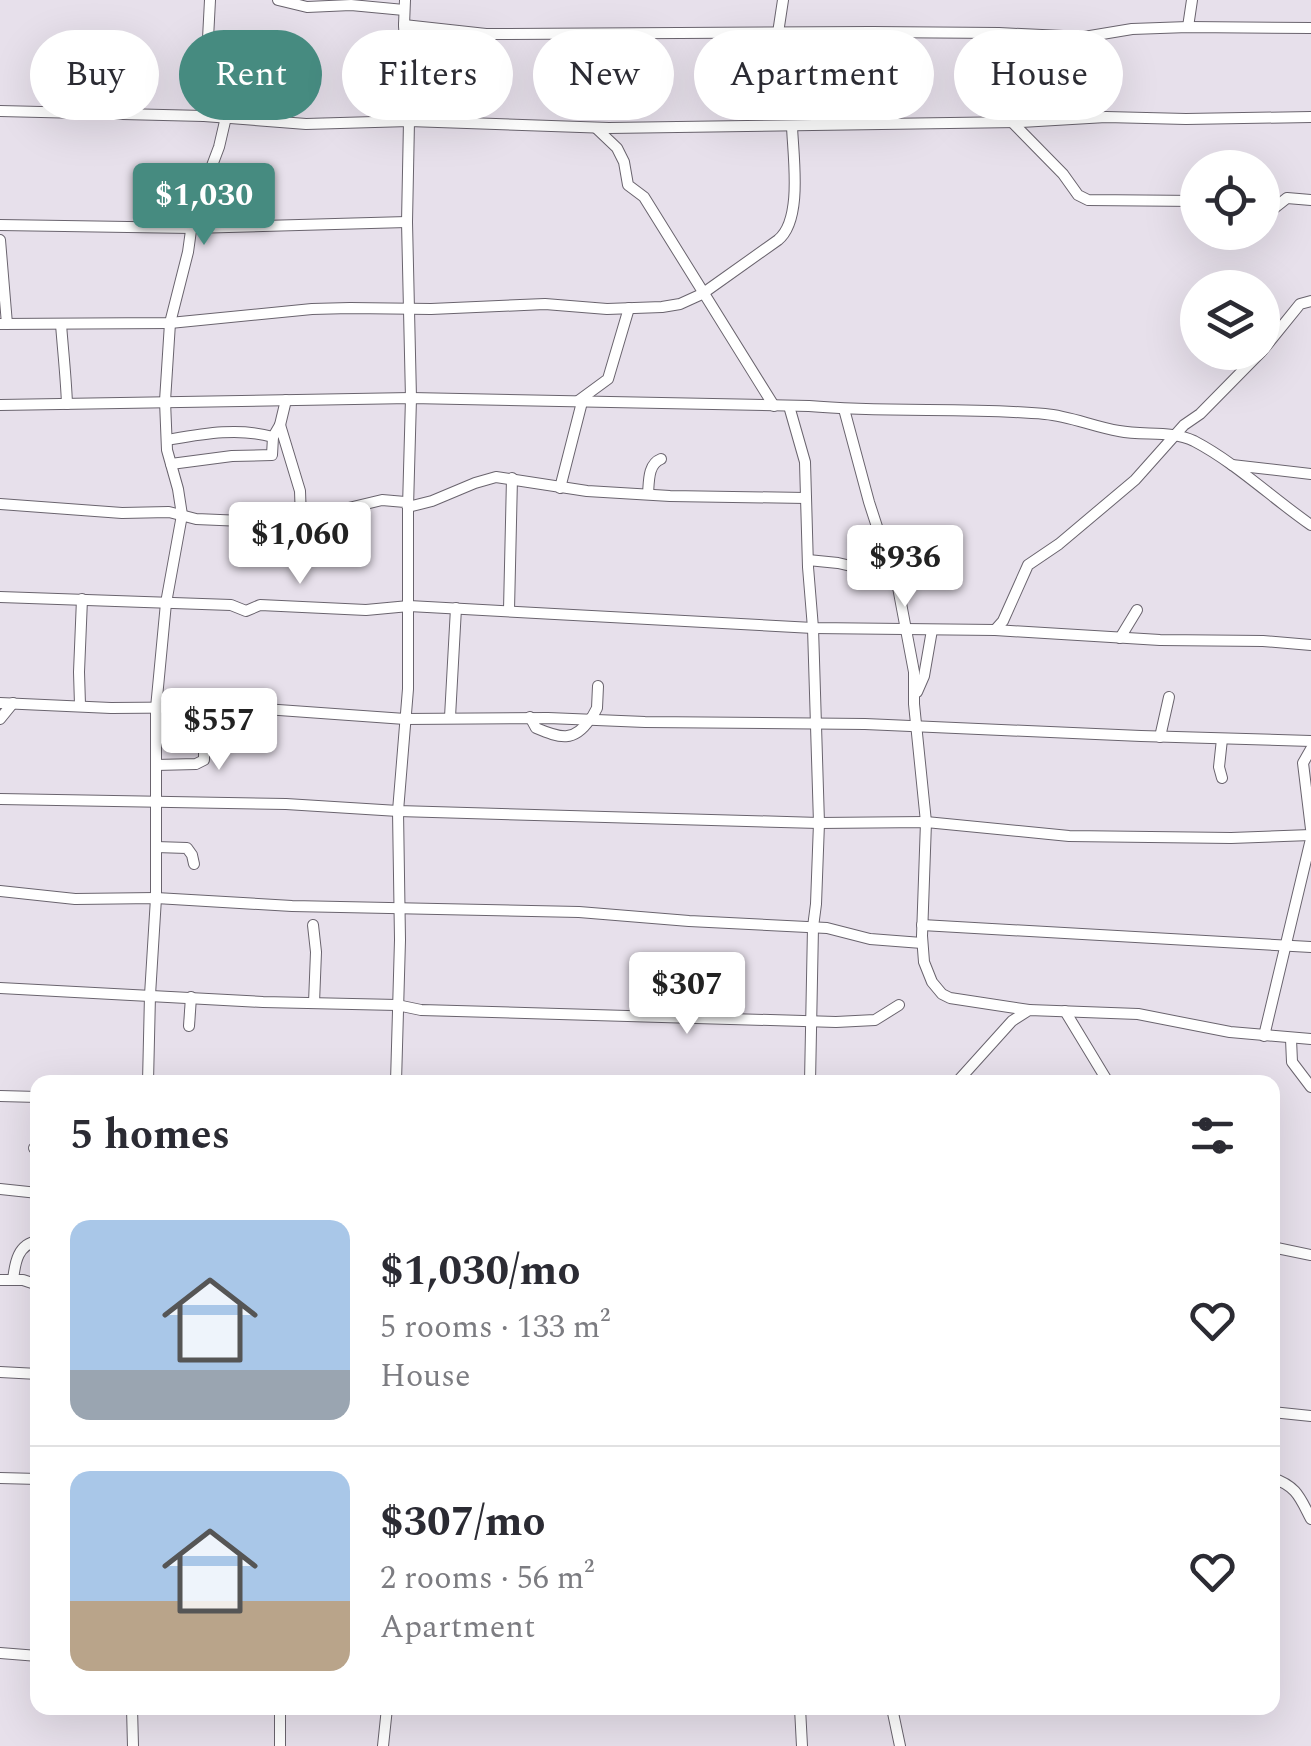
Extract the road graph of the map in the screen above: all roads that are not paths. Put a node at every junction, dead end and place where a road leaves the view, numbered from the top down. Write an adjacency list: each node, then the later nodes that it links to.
1 (210, 0): 9 (street)
2 (278, 0): 5 (street)
3 (783, 0): 10 (street)
4 (1192, 0): 7 (street)
5 (405, 5): 6 (street)
6 (404, 25): 12 (street); 20 (street)
7 (1188, 27): 8 (street); 11 (street)
8 (1311, 28)
9 (208, 30)
10 (778, 30)
11 (1123, 31)
12 (694, 33)
13 (0, 111): 14 (street)
14 (30, 112)
15 (1311, 117): 16 (street)
16 (1123, 118)
17 (227, 120): 29 (street)
18 (261, 120): 20 (street)
19 (1043, 120): 21 (street)
20 (410, 121): 23 (street); 27 (street)
21 (1012, 122): 22 (street); 25 (street)
22 (792, 126): 23 (street); 31 (street)
23 (596, 128): 31 (street)
24 (1311, 200): 26 (street)
25 (1180, 201)
26 (1280, 204)
27 (407, 222): 29 (street); 33 (street)
28 (0, 225): 29 (street)
29 (192, 228): 35 (street)
30 (0, 240): 36 (street)
31 (702, 294): 34 (street); 46 (street)
32 (1311, 301): 38 (street)
33 (410, 308): 34 (street); 35 (street); 40 (street)
34 (629, 308): 43 (street)
35 (170, 323): 37 (street); 42 (street)
36 (3, 324): 37 (street)
37 (62, 324): 44 (street)
38 (1280, 329)
39 (1244, 370): 50 (street)
40 (411, 398): 41 (street); 43 (street); 62 (street)
41 (286, 400): 42 (street); 49 (street)
42 (165, 401): 44 (street); 52 (street)
43 (579, 402): 46 (street); 58 (street)
44 (68, 404): 45 (street)
45 (0, 405)
46 (774, 406): 47 (street)
47 (788, 406): 48 (street); 60 (street)
48 (844, 409): 50 (street); 67 (street)
49 (280, 425): 51 (street); 64 (street)
50 (1175, 434): 55 (street); 78 (street)
51 (273, 437): 52 (street); 54 (street)
52 (166, 440): 54 (street)
53 (661, 459): 59 (street)
54 (171, 464): 63 (street)
55 (1231, 465): 56 (street); 65 (street)
56 (1311, 474)
57 (512, 478): 58 (street); 62 (street); 73 (street)
58 (560, 488): 59 (street)
59 (648, 494): 60 (street)
60 (806, 498): 66 (street)
61 (0, 504): 63 (street)
62 (408, 507): 64 (street); 71 (street)
63 (182, 516): 64 (street); 70 (street)
64 (301, 519)
65 (1311, 525)
66 (808, 560): 67 (street); 75 (street)
67 (894, 576): 76 (street)
68 (0, 597): 69 (street)
69 (82, 598): 70 (street); 86 (street)
70 (166, 603): 71 (street); 87 (street)
71 (409, 606): 72 (street); 92 (street)
72 (456, 608): 73 (street); 89 (street)
73 (509, 610): 75 (street)
74 (1137, 610): 79 (street)
75 (813, 628): 76 (street); 94 (street)
76 (906, 630): 77 (street); 83 (street)
77 (932, 630): 78 (street); 83 (street)
78 (996, 630): 79 (street)
79 (1120, 638): 80 (street)
80 (1311, 645)
81 (598, 686): 93 (street)
82 (1169, 697): 96 (street)
83 (914, 698): 95 (street)
84 (0, 703): 85 (street)
85 (13, 703): 86 (street); 91 (street)
86 (80, 706): 87 (street)
87 (156, 708): 88 (street); 100 (street)
88 (204, 708): 92 (street); 100 (street)
89 (450, 717): 90 (street); 92 (street)
90 (530, 718): 93 (street); 93 (street)
91 (0, 719)
92 (405, 719): 104 (street)
93 (591, 719): 94 (street)
94 (816, 724): 95 (street); 106 (street)
95 (917, 726): 96 (street); 105 (street)
96 (1160, 737): 97 (street)
97 (1222, 739): 98 (street); 101 (street)
98 (1311, 741)
99 (1311, 749): 107 (street)
100 (156, 765): 103 (street)
101 (1222, 778)
102 (0, 799): 103 (street)
103 (157, 802): 104 (street); 108 (street)
104 (398, 811): 106 (street); 112 (street)
105 (926, 822): 106 (street); 107 (street); 114 (street)
106 (819, 823): 115 (street)
107 (1311, 834): 117 (street)
108 (156, 847): 109 (street); 111 (street)
109 (194, 864)
110 (0, 891): 111 (street)
111 (156, 898): 112 (street); 120 (street)
112 (400, 908): 115 (street); 123 (street)
113 (313, 925): 122 (street)
114 (922, 925): 116 (street); 117 (street)
115 (813, 928): 116 (street); 127 (street)
116 (922, 943): 125 (street)
117 (1284, 946): 118 (street); 129 (street)
118 (1311, 948)
119 (0, 988): 120 (street)
120 (150, 995): 121 (street); 132 (street)
121 (191, 998): 122 (street); 128 (street)
122 (314, 1004): 123 (street)
123 (397, 1005): 127 (street); 133 (street)
124 (899, 1005): 127 (street)
125 (1028, 1010): 126 (street); 135 (street)
126 (1065, 1011): 129 (street); 136 (street)
127 (810, 1021): 134 (street)
128 (190, 1026)
129 (1264, 1036): 130 (street)
130 (1291, 1039): 131 (street); 137 (street)
131 (1311, 1039)
132 (148, 1075)
133 (396, 1075)
134 (810, 1075)
135 (964, 1075)
136 (1104, 1075)
137 (1311, 1087)
138 (0, 1096): 139 (street)
139 (30, 1097)
140 (0, 1189): 141 (street)
141 (30, 1192)
142 (30, 1243): 146 (street)
143 (1280, 1249): 144 (street)
144 (1311, 1255)
145 (0, 1280): 146 (street)
146 (13, 1280): 147 (street)
147 (30, 1282)
148 (0, 1372): 149 (street)
149 (30, 1374)
150 (1280, 1413): 151 (street)
151 (1311, 1416)
152 (0, 1478): 153 (street)
153 (30, 1478)
154 (1280, 1481): 155 (street)
155 (1311, 1519)
156 (0, 1653): 157 (street)
157 (30, 1655)
158 (132, 1715): 163 (street)
159 (280, 1715): 164 (street)
160 (386, 1715): 165 (street)
161 (800, 1715): 166 (street)
162 (893, 1715): 167 (street)
163 (133, 1746)
164 (280, 1746)
165 (382, 1746)
166 (802, 1746)
167 (900, 1746)

